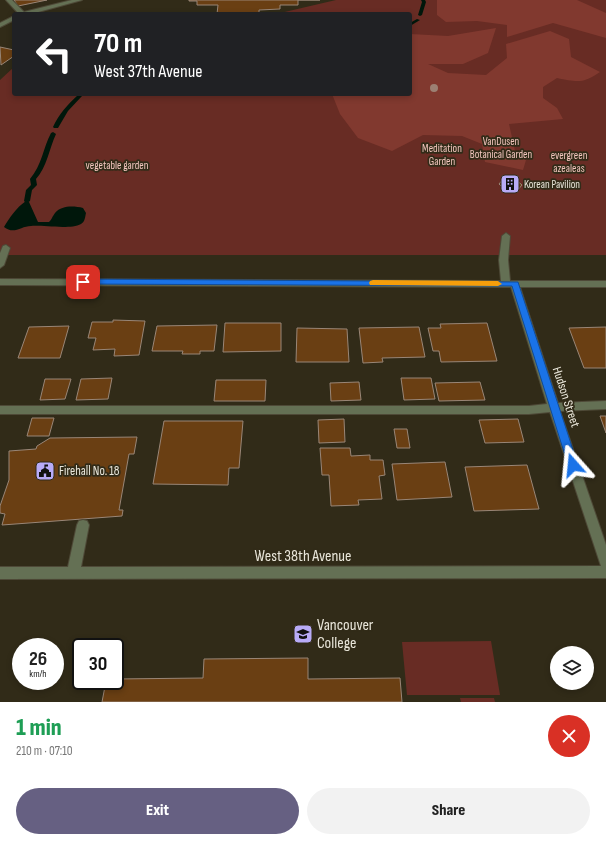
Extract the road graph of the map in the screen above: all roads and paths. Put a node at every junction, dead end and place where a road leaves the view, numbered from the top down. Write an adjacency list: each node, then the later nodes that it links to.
1 (9, 0): 3 (street)
2 (79, 0): 4 (street)
3 (21, 12)
4 (31, 12)
5 (12, 19): 6 (street)
6 (0, 25)
7 (506, 236): 11 (street, Hudson Street)
8 (6, 248): 9 (street)
9 (0, 265)
10 (0, 282): 11 (street)
11 (511, 284): 12 (street); 14 (street, Hudson Street)
12 (606, 284)
13 (606, 405): 14 (street)
14 (554, 408): 15 (street); 17 (street, Hudson Street)
15 (0, 410)
16 (83, 525): 20 (street)
17 (606, 563)
18 (606, 572): 20 (street, West 38th Avenue)
19 (0, 573): 20 (street, West 38th Avenue)
20 (72, 573)

